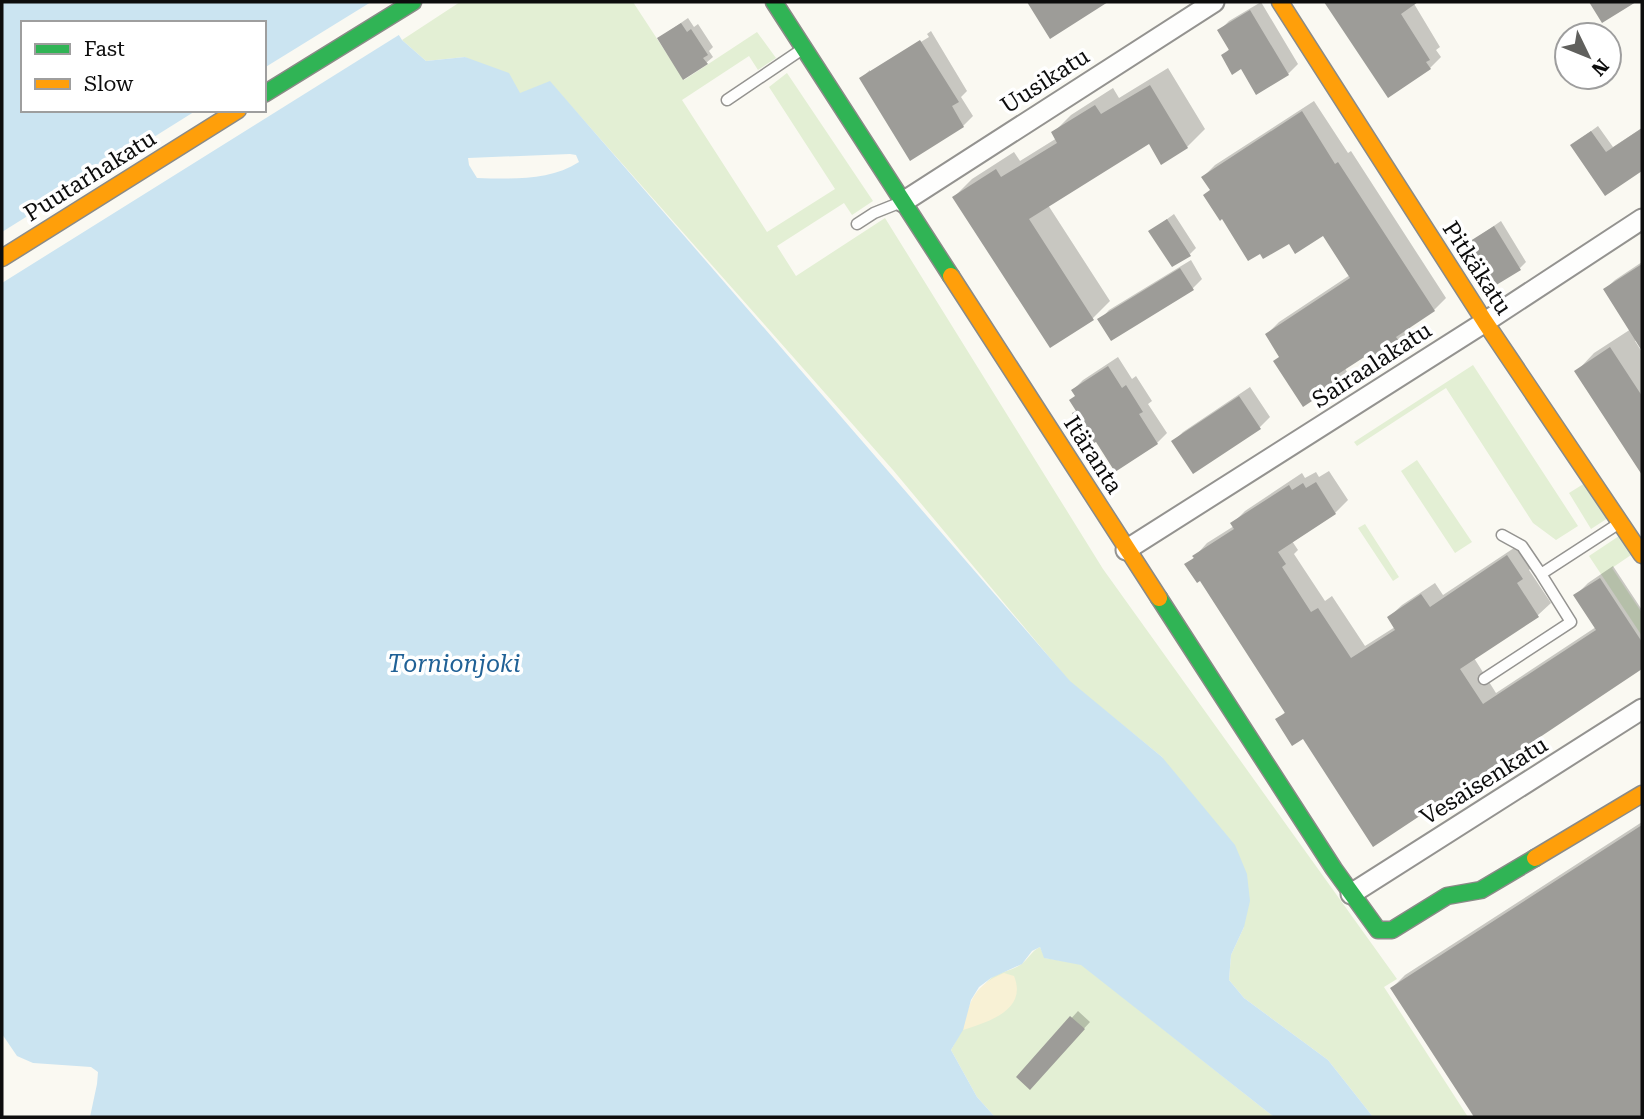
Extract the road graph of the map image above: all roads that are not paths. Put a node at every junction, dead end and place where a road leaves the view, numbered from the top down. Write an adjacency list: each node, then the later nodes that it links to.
1 (413, 2): 6 (street)
2 (774, 2): 5 (street, Itäranta)
3 (1214, 2): 9 (street, Uusikatu)
4 (1280, 2): 13 (street, Pitkäkatu)
5 (804, 48): 7 (lane); 9 (street, Itäranta)
6 (266, 93)
7 (727, 100)
8 (236, 112): 12 (street, Puutarhakatu)
9 (903, 202): 11 (lane); 16 (street, Itäranta)
10 (1642, 219): 13 (street, Sairaalakatu)
11 (857, 224)
12 (2, 258)
13 (1485, 322): 14 (street, Pitkäkatu); 16 (street, Sairaalakatu)
14 (1621, 522): 17 (street, Pitkäkatu); 18 (lane)
15 (1502, 535): 18 (lane)
16 (1126, 550): 22 (street, Itäranta)
17 (1642, 555)
18 (1541, 575): 19 (lane)
19 (1484, 680)
20 (1642, 709): 22 (street, Vesaisenkatu)
21 (1642, 794): 22 (street, Itäranta)
22 (1351, 894)

